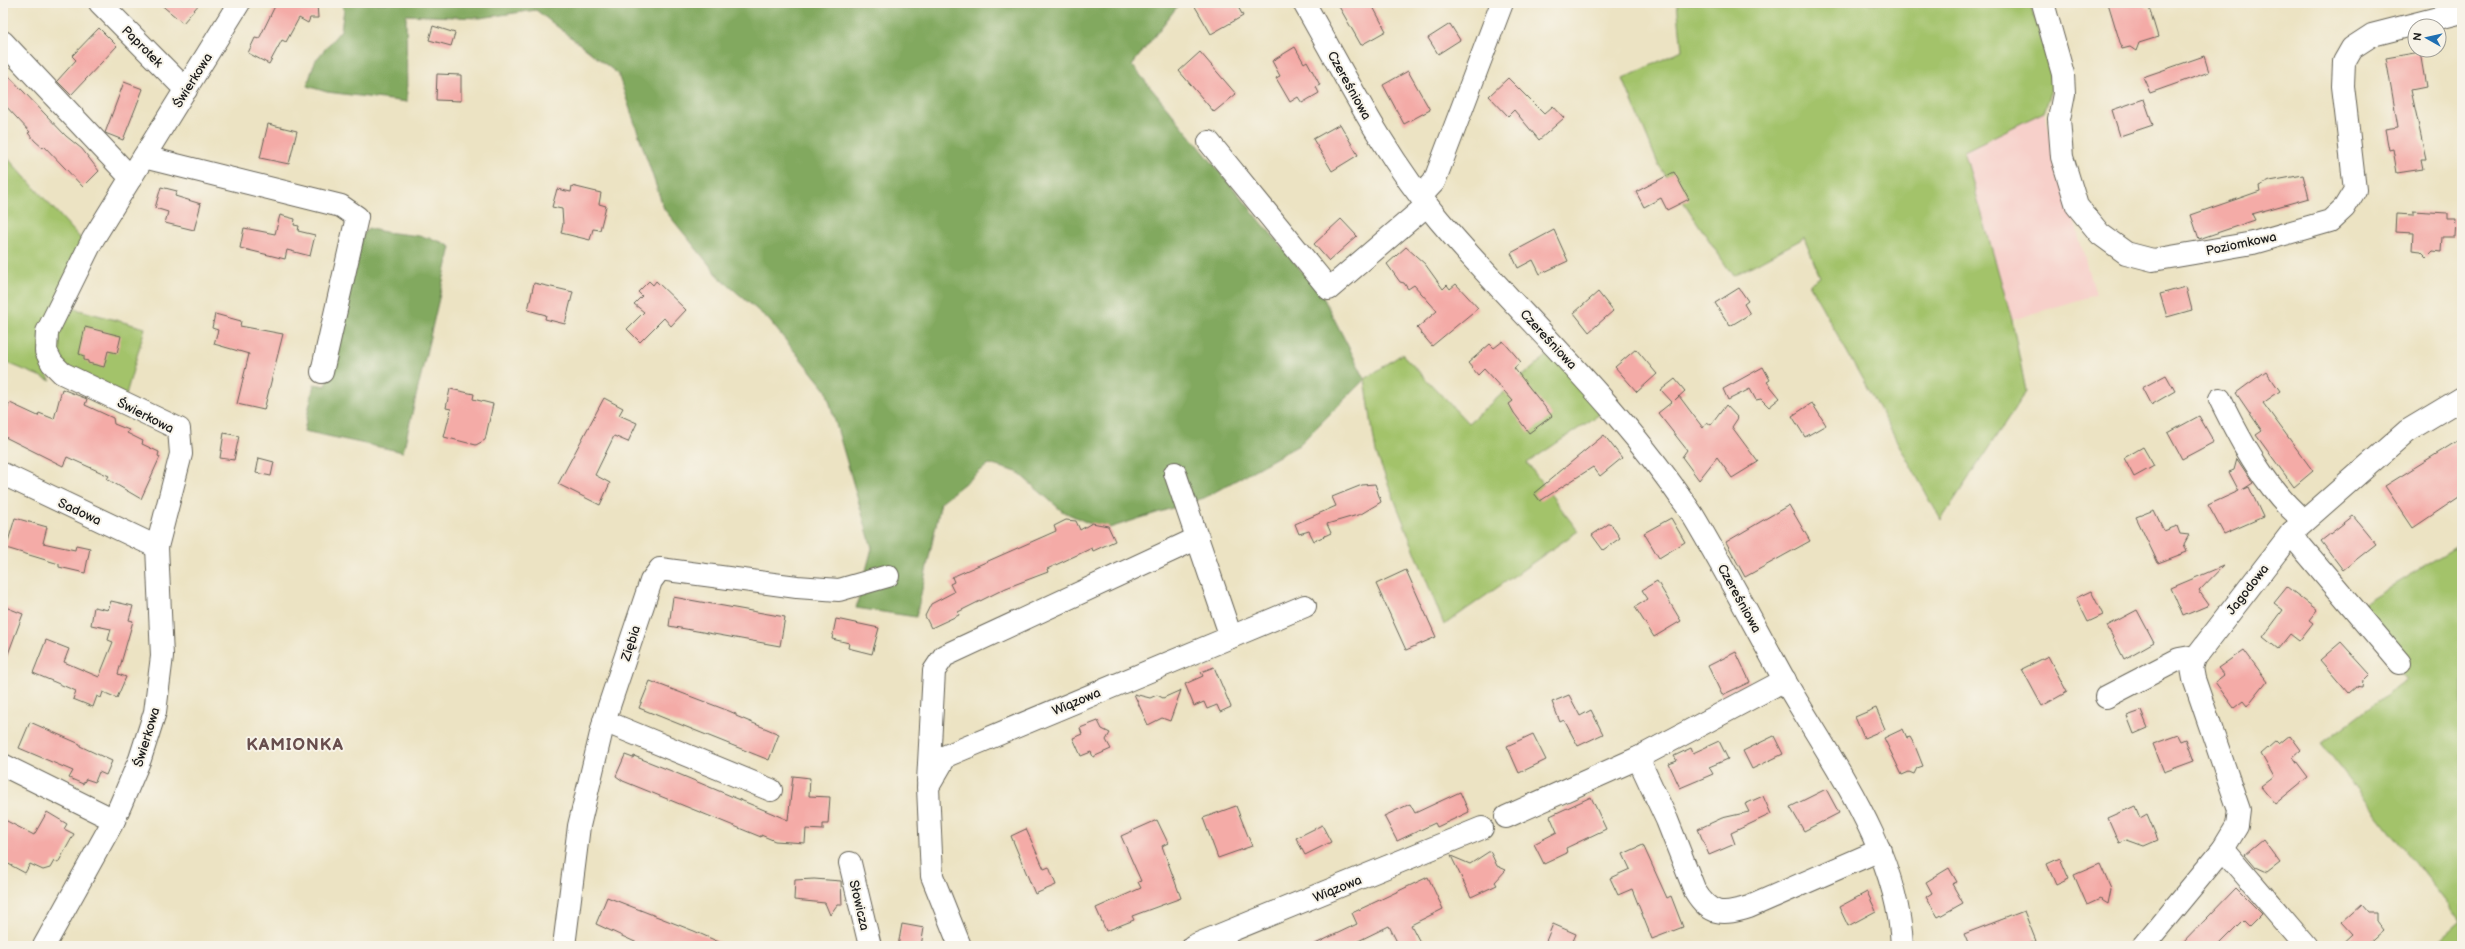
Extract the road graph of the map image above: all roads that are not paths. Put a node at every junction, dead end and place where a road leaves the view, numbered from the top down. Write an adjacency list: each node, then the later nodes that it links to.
1 (100, 3): 8 (street, Paprotek)
2 (239, 3): 8 (street, Świerkowa)
3 (1304, 3): 12 (street, Czereśniowa)
4 (1502, 3): 12 (street)
5 (2043, 3): 6 (street, Poziomkowa)
6 (2462, 12)
7 (3, 42): 11 (street)
8 (186, 90): 10 (street, Świerkowa)
9 (1209, 142): 12 (street)
10 (144, 157): 11 (street, Świerkowa); 13 (street)
11 (131, 178): 20 (street, Świerkowa)
12 (1424, 201): 26 (street, Czereśniowa)
13 (322, 372)
14 (2462, 398): 18 (street, Jagodowa)
15 (2220, 399): 18 (street)
16 (1175, 473): 19 (street)
17 (3, 474): 20 (street, Sadowa)
18 (2298, 526): 24 (street, Jagodowa); 25 (street)
19 (1198, 538): 23 (street); 31 (street)
20 (157, 547): 34 (street, Świerkowa)
21 (888, 576): 28 (street, Ziębia)
22 (1305, 606): 23 (street, Wiązowa)
23 (1231, 637): 31 (street, Wiązowa)
24 (2196, 656): 27 (street); 36 (street, Jagodowa)
25 (2400, 663)
26 (1785, 680): 29 (street); 37 (street, Czereśniowa)
27 (2106, 697)
28 (604, 721): 32 (street); 40 (street, Ziębia)
29 (1638, 758): 33 (street); 37 (street)
30 (3, 765): 34 (street)
31 (928, 787): 42 (street)
32 (771, 790)
33 (1506, 817)
34 (114, 820): 39 (street, Świerkowa)
35 (1482, 828): 43 (street, Wiązowa)
36 (2223, 849): 45 (street, Jagodowa); 46 (street)
37 (1880, 850): 44 (street, Czereśniowa)
38 (850, 863): 41 (street, Słowicza)
39 (44, 946)
40 (564, 946)
41 (870, 946)
42 (960, 946)
43 (1193, 946)
44 (1902, 946)
45 (2143, 946)
46 (2306, 946)

